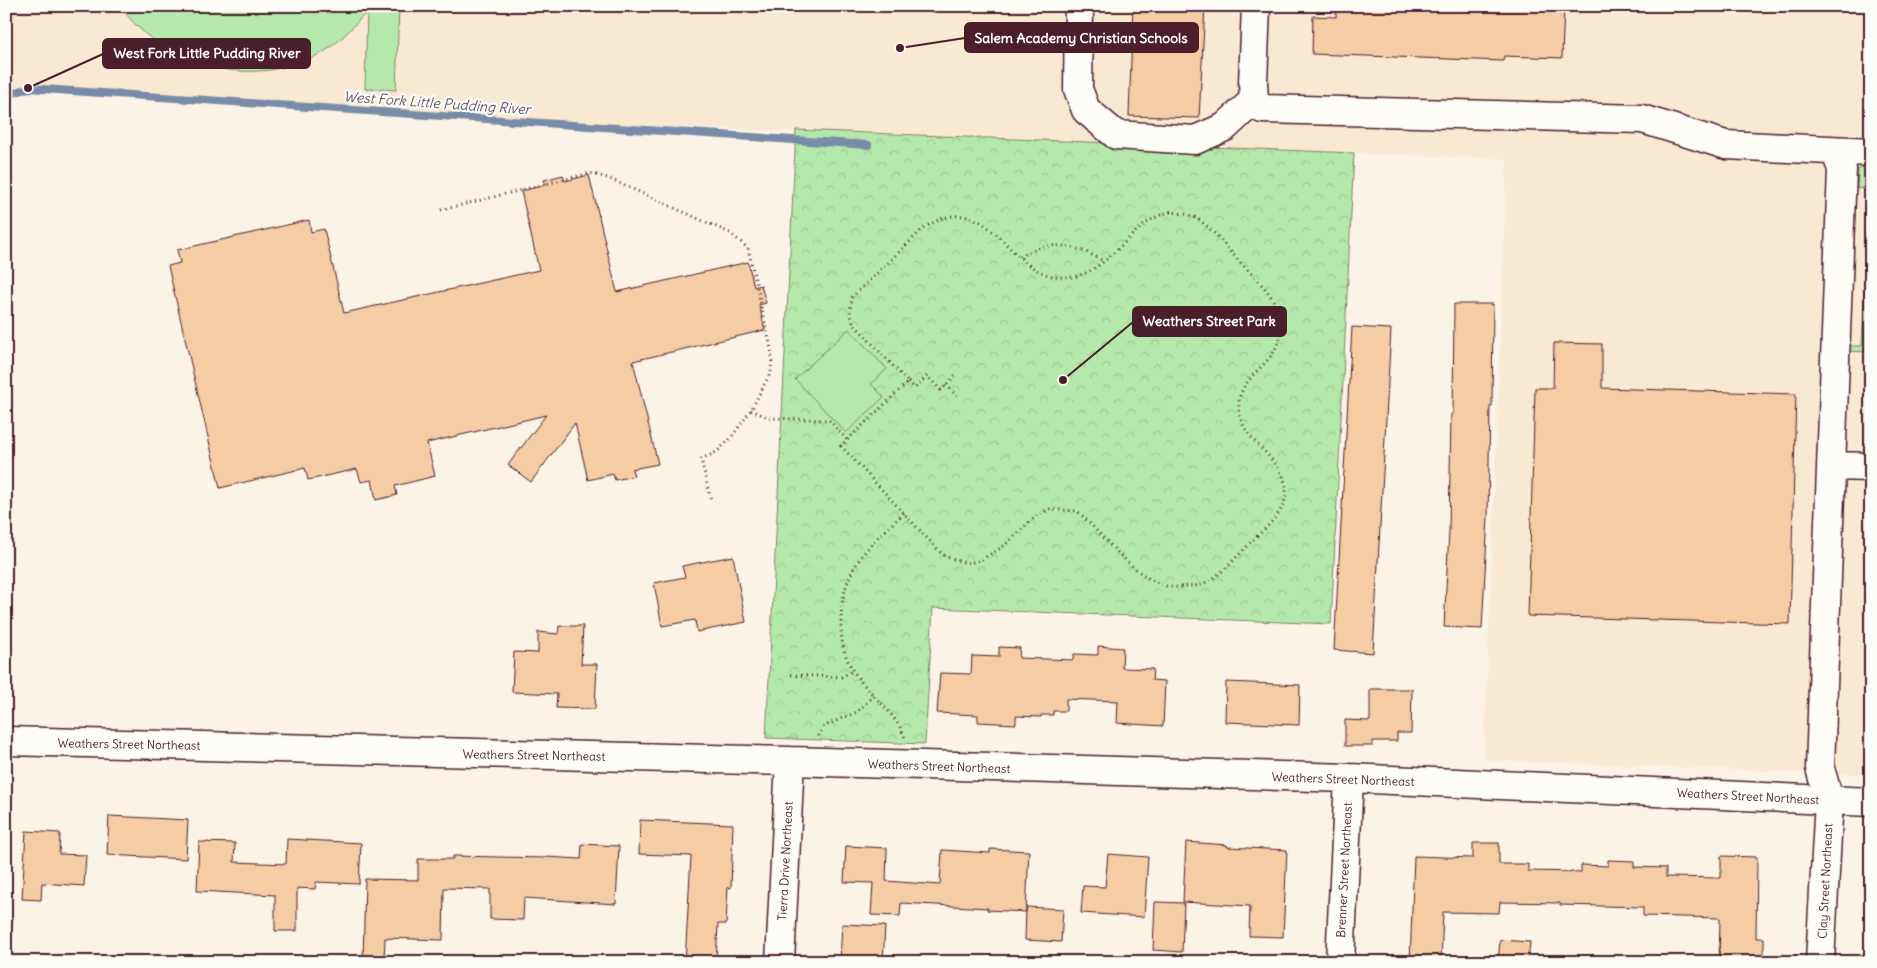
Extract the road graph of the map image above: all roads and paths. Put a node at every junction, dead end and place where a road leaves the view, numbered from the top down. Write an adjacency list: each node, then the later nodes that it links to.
1 (1079, 6): 3 (street)
2 (1256, 6): 3 (street)
3 (1254, 100): 4 (street)
4 (1835, 151): 5 (street); 15 (street, Clay Street Northeast)
5 (1871, 152)
6 (441, 210): 13 (path)
7 (1020, 257): 8 (path); 8 (path); 10 (path)
8 (1103, 261): 18 (path)
9 (956, 375): 11 (path)
10 (908, 382): 11 (path); 14 (path)
11 (946, 385): 12 (path)
12 (957, 396)
13 (751, 410): 14 (path); 17 (path)
14 (847, 440): 18 (path)
15 (1831, 466): 16 (street); 26 (street, Clay Street Northeast)
16 (1871, 467)
17 (711, 501)
18 (904, 513): 19 (path)
19 (854, 671): 20 (path); 21 (path)
20 (791, 674)
21 (874, 695): 23 (path); 24 (path)
22 (6, 741): 23 (street, Weathers Street Northeast)
23 (803, 762): 24 (street, Weathers Street Northeast); 28 (street, Tierra Drive Northeast)
24 (911, 765): 25 (street, Weathers Street Northeast)
25 (1348, 778): 26 (street, Weathers Street Northeast); 29 (street, Brenner Street Northeast)
26 (1829, 800): 27 (street, Weathers Street Northeast); 30 (street, Clay Street Northeast)
27 (1871, 802)
28 (780, 962)
29 (1340, 962)
30 (1820, 962)

